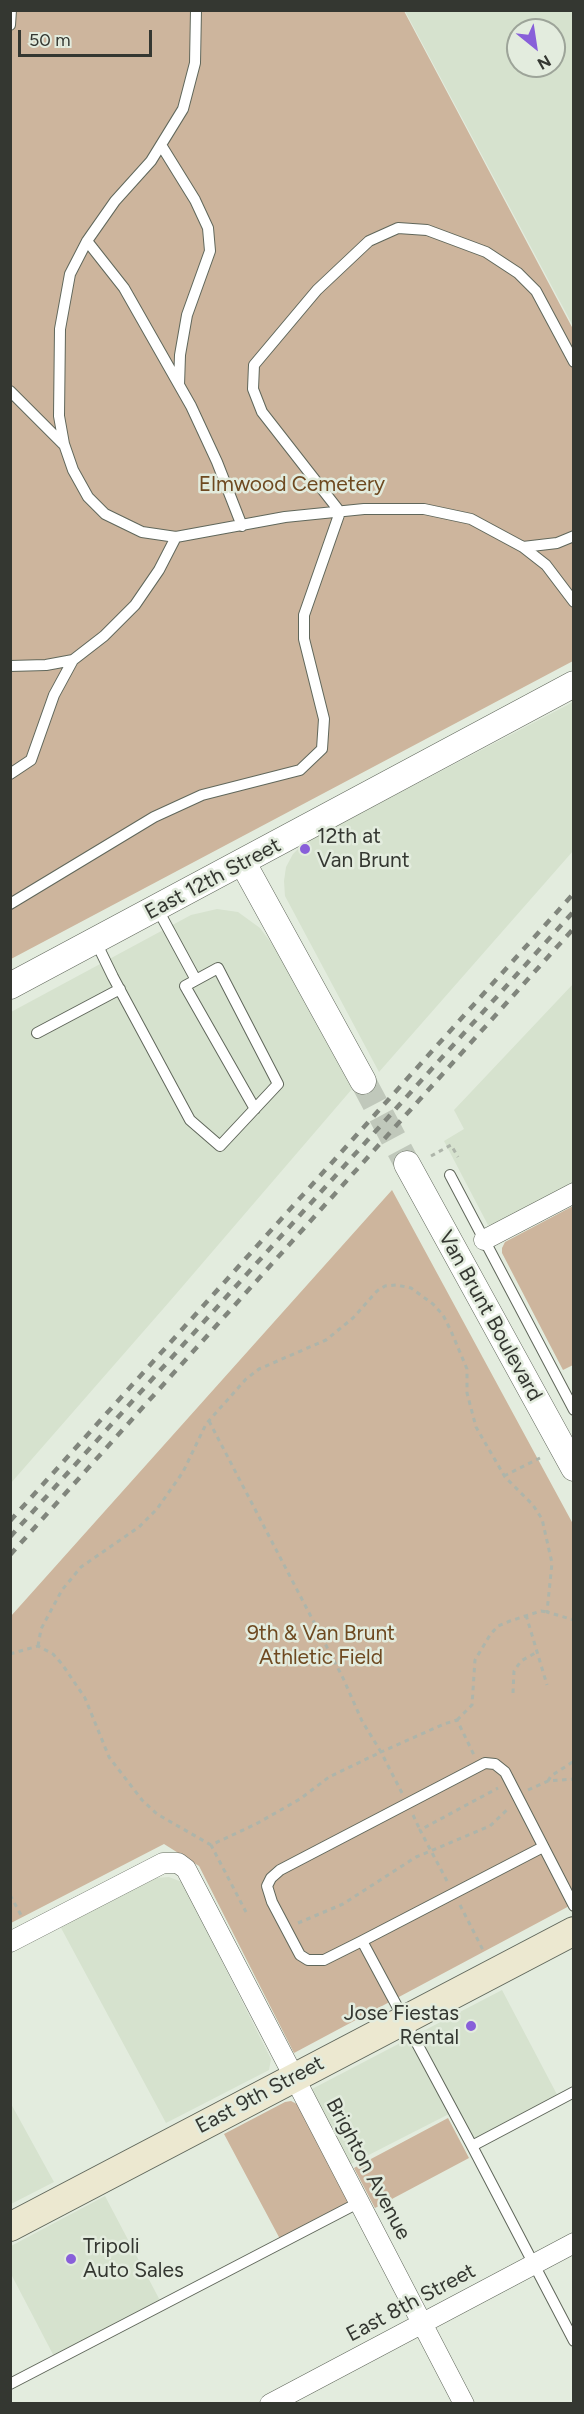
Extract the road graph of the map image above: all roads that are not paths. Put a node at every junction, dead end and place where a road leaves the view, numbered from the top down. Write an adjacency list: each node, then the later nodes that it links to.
1 (11, 10): 3 (lane)
2 (196, 10): 4 (lane)
3 (10, 25)
4 (161, 145): 5 (lane); 7 (lane)
5 (87, 241): 7 (lane); 9 (lane)
6 (573, 362): 10 (lane)
7 (179, 386): 11 (lane)
8 (10, 391): 9 (lane)
9 (64, 444): 13 (lane)
10 (340, 512): 11 (lane); 14 (lane); 21 (lane)
11 (242, 526): 13 (lane)
12 (573, 536): 14 (lane)
13 (176, 537): 16 (lane)
14 (523, 547): 15 (lane)
15 (573, 602)
16 (73, 660): 17 (lane); 19 (lane)
17 (10, 666)
18 (573, 684): 20 (street, East 12th Street)
19 (10, 774)
20 (243, 863): 22 (street, East 12th Street); 28 (street)
21 (10, 904)
22 (157, 908): 23 (street, East 12th Street); 24 (lane)
23 (96, 942): 25 (street, East 12th Street); 26 (lane)
24 (196, 980): 29 (lane); 29 (lane)
25 (10, 986)
26 (120, 989): 27 (lane); 29 (lane)
27 (36, 1033)
28 (363, 1081)
29 (255, 1109)
30 (407, 1164): 35 (street, Van Brunt Boulevard)
31 (450, 1175): 33 (lane)
32 (573, 1193): 33 (street)
33 (484, 1240): 34 (lane)
34 (573, 1410)
35 (573, 1468)
36 (543, 1847): 37 (lane); 39 (lane); 39 (lane)
37 (573, 1906)
38 (573, 1931): 41 (main road, East 9th Street)
39 (362, 1941): 41 (lane)
40 (10, 1942): 42 (street, Brighton Avenue)
41 (404, 2020): 42 (main road, East 9th Street); 44 (lane)
42 (293, 2078): 45 (street, Brighton Avenue); 46 (main road, East 9th Street)
43 (573, 2092): 44 (lane)
44 (472, 2146): 48 (lane)
45 (358, 2204): 49 (street, Brighton Avenue); 51 (lane)
46 (10, 2227)
47 (573, 2243): 48 (street, East 8th Street)
48 (534, 2264): 49 (street, East 8th Street); 50 (lane)
49 (423, 2324): 52 (street, East 8th Street); 53 (street, Brighton Avenue)
50 (573, 2341)
51 (10, 2385)
52 (270, 2403)
53 (464, 2403)

